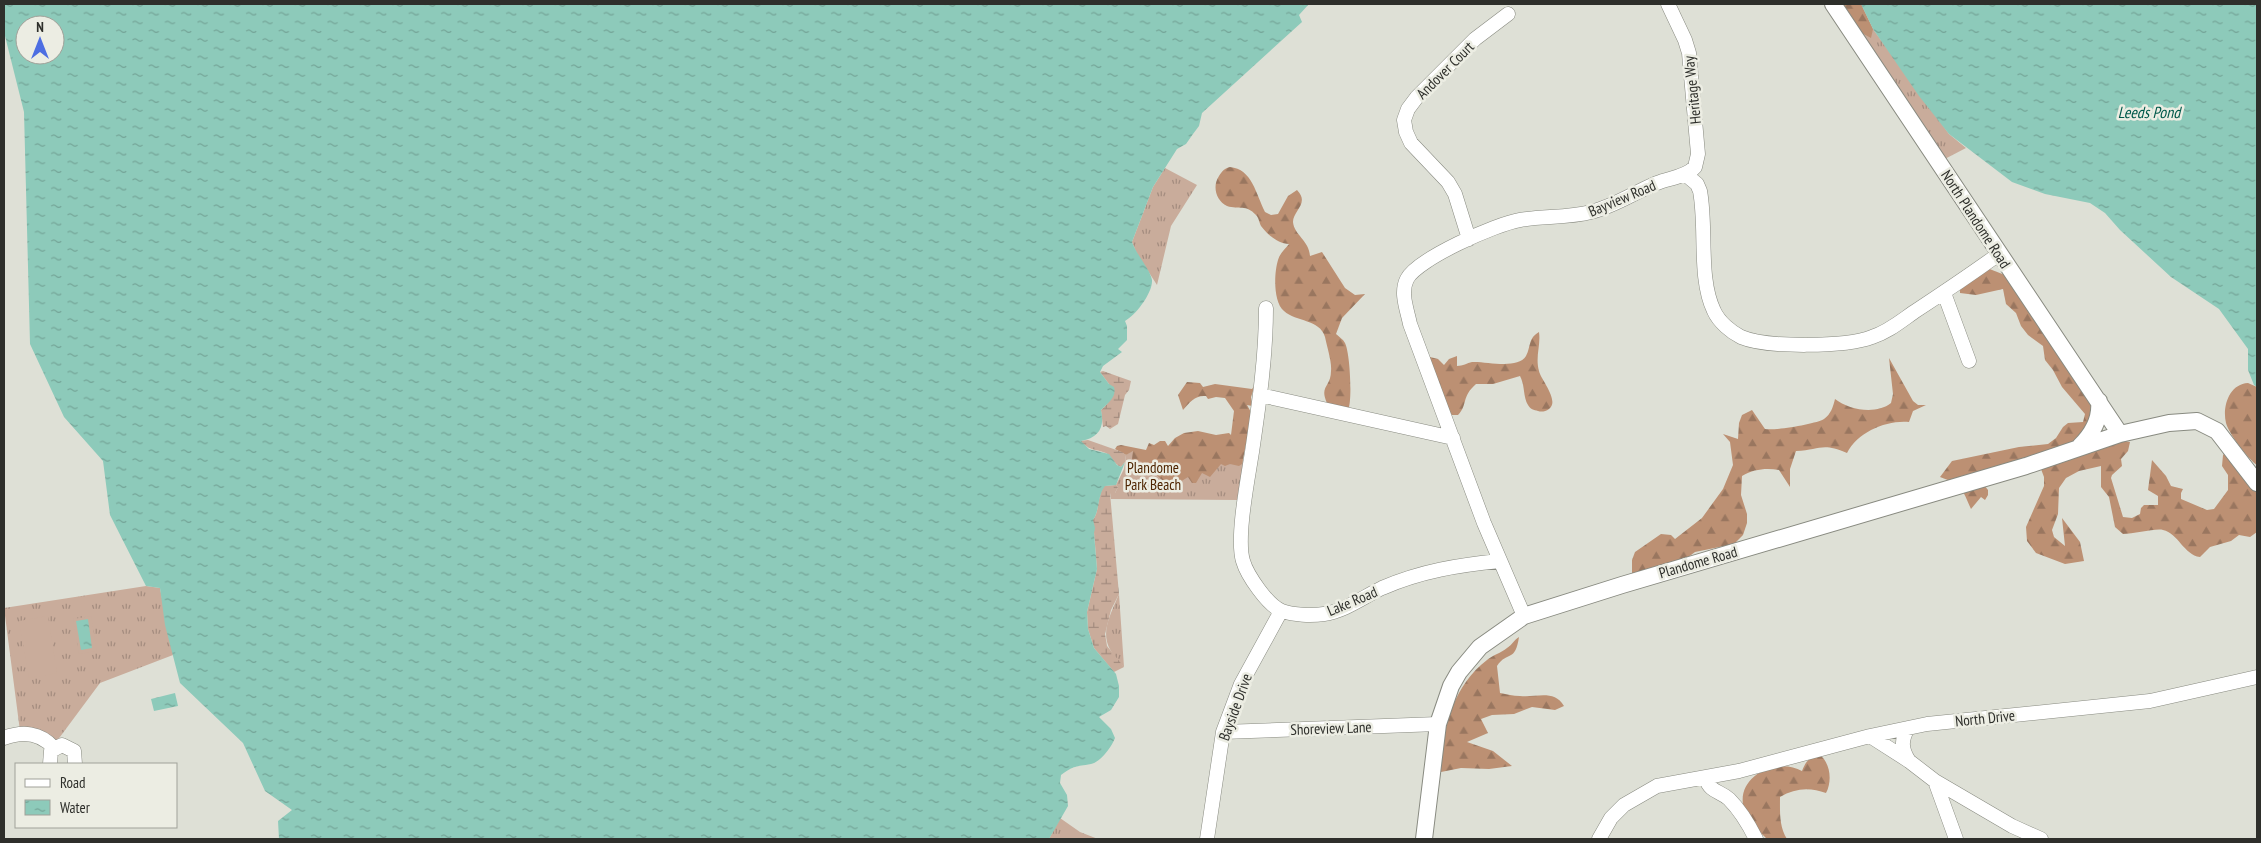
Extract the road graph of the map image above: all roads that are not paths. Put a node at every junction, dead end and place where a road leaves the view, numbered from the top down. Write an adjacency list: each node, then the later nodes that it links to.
1 (1668, 4): 4 (street, Heritage Way)
2 (1833, 4): 6 (main road, North Plandome Road)
3 (1508, 14): 5 (street, Andover Court)
4 (1685, 174): 5 (street, Bayview Road); 7 (street)
5 (1469, 239): 13 (street, Bayview Road)
6 (1999, 254): 7 (street); 11 (main road, North Plandome Road)
7 (1944, 293): 9 (street)
8 (1266, 308): 10 (street)
9 (1970, 361)
10 (1260, 395): 13 (street); 17 (street)
11 (2099, 401): 12 (main road, North Plandome Road); 14 (main road)
12 (2120, 434): 14 (main road, Plandome Road); 15 (main road, Plandome Road)
13 (1453, 438): 16 (street, Bayview Road)
14 (2080, 446): 18 (main road, Plandome Road)
15 (2257, 483)
16 (1500, 561): 17 (street, Lake Road); 18 (street, Bayview Road)
17 (1281, 611): 22 (street, Bayside Drive)
18 (1524, 616): 20 (main road, Plandome Road)
19 (2257, 677): 21 (street, North Drive)
20 (1438, 724): 22 (street, Shoreview Lane); 33 (main road, Plandome Road)
21 (1908, 728): 23 (street, North Drive); 26 (street)
22 (1223, 732): 32 (street, Bayside Drive)
23 (1870, 736): 26 (street); 29 (street, North Drive)
24 (4, 738): 25 (street)
25 (54, 748): 27 (street); 28 (street)
26 (1909, 761): 30 (street)
27 (50, 763)
28 (75, 763)
29 (1717, 776): 31 (street); 31 (street); 34 (street, North Drive)
30 (1935, 780): 36 (street); 37 (street)
31 (1728, 798): 35 (street)
32 (1207, 839)
33 (1424, 839)
34 (1599, 839)
35 (1756, 839)
36 (1956, 839)
37 (2041, 839)

